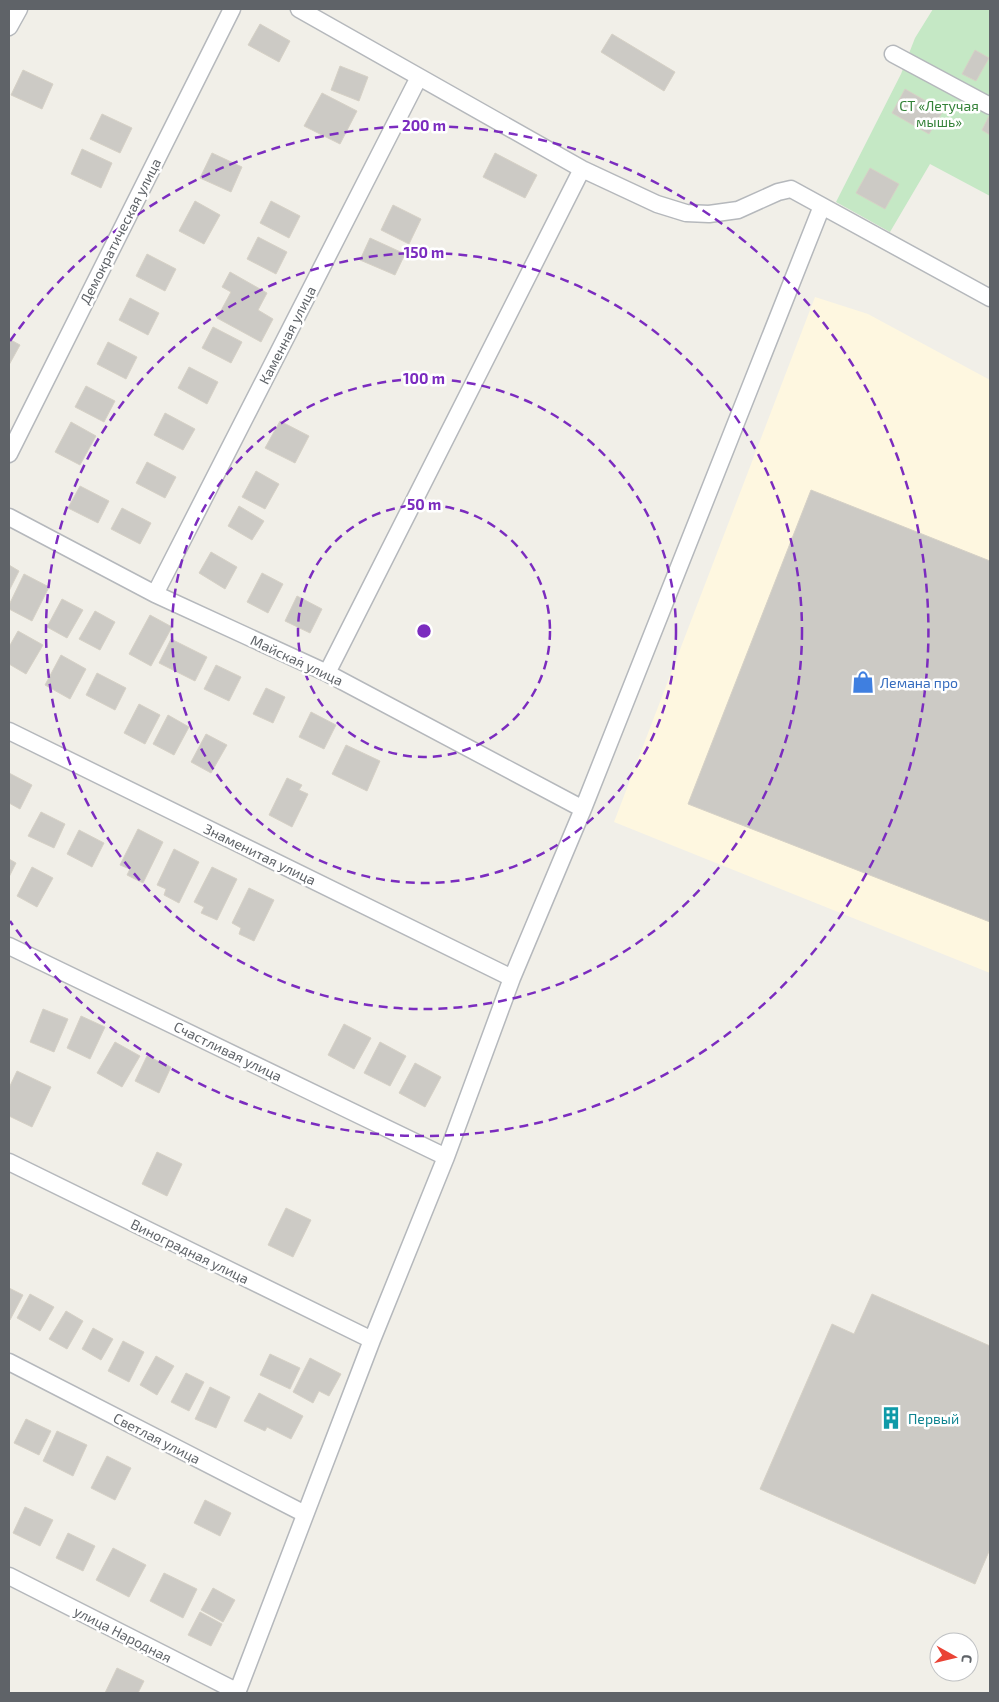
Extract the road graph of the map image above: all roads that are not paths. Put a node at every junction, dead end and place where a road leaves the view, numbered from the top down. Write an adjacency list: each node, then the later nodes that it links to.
1 (19, 9): 4 (street)
2 (232, 9): 11 (street, Демократическая улица)
3 (298, 9): 6 (street)
4 (9, 27)
5 (892, 54): 7 (street)
6 (419, 77): 8 (street); 13 (street, Каменная улица)
7 (990, 106)
8 (582, 170): 9 (street); 14 (street)
9 (822, 206): 10 (street); 16 (street)
10 (990, 298)
11 (9, 454)
12 (9, 517): 13 (street, Майская улица)
13 (155, 594): 14 (street, Майская улица)
14 (327, 673): 16 (street, Майская улица)
15 (9, 731): 18 (street, Знаменитая улица)
16 (583, 809): 18 (street)
17 (9, 946): 19 (street, Счастливая улица)
18 (512, 978): 19 (street)
19 (446, 1157): 21 (street)
20 (9, 1162): 21 (street, Виноградная улица)
21 (372, 1340): 23 (street)
22 (9, 1362): 23 (street, Светлая улица)
23 (304, 1514): 25 (street)
24 (9, 1576): 25 (street, улица Народная)
25 (238, 1692)

